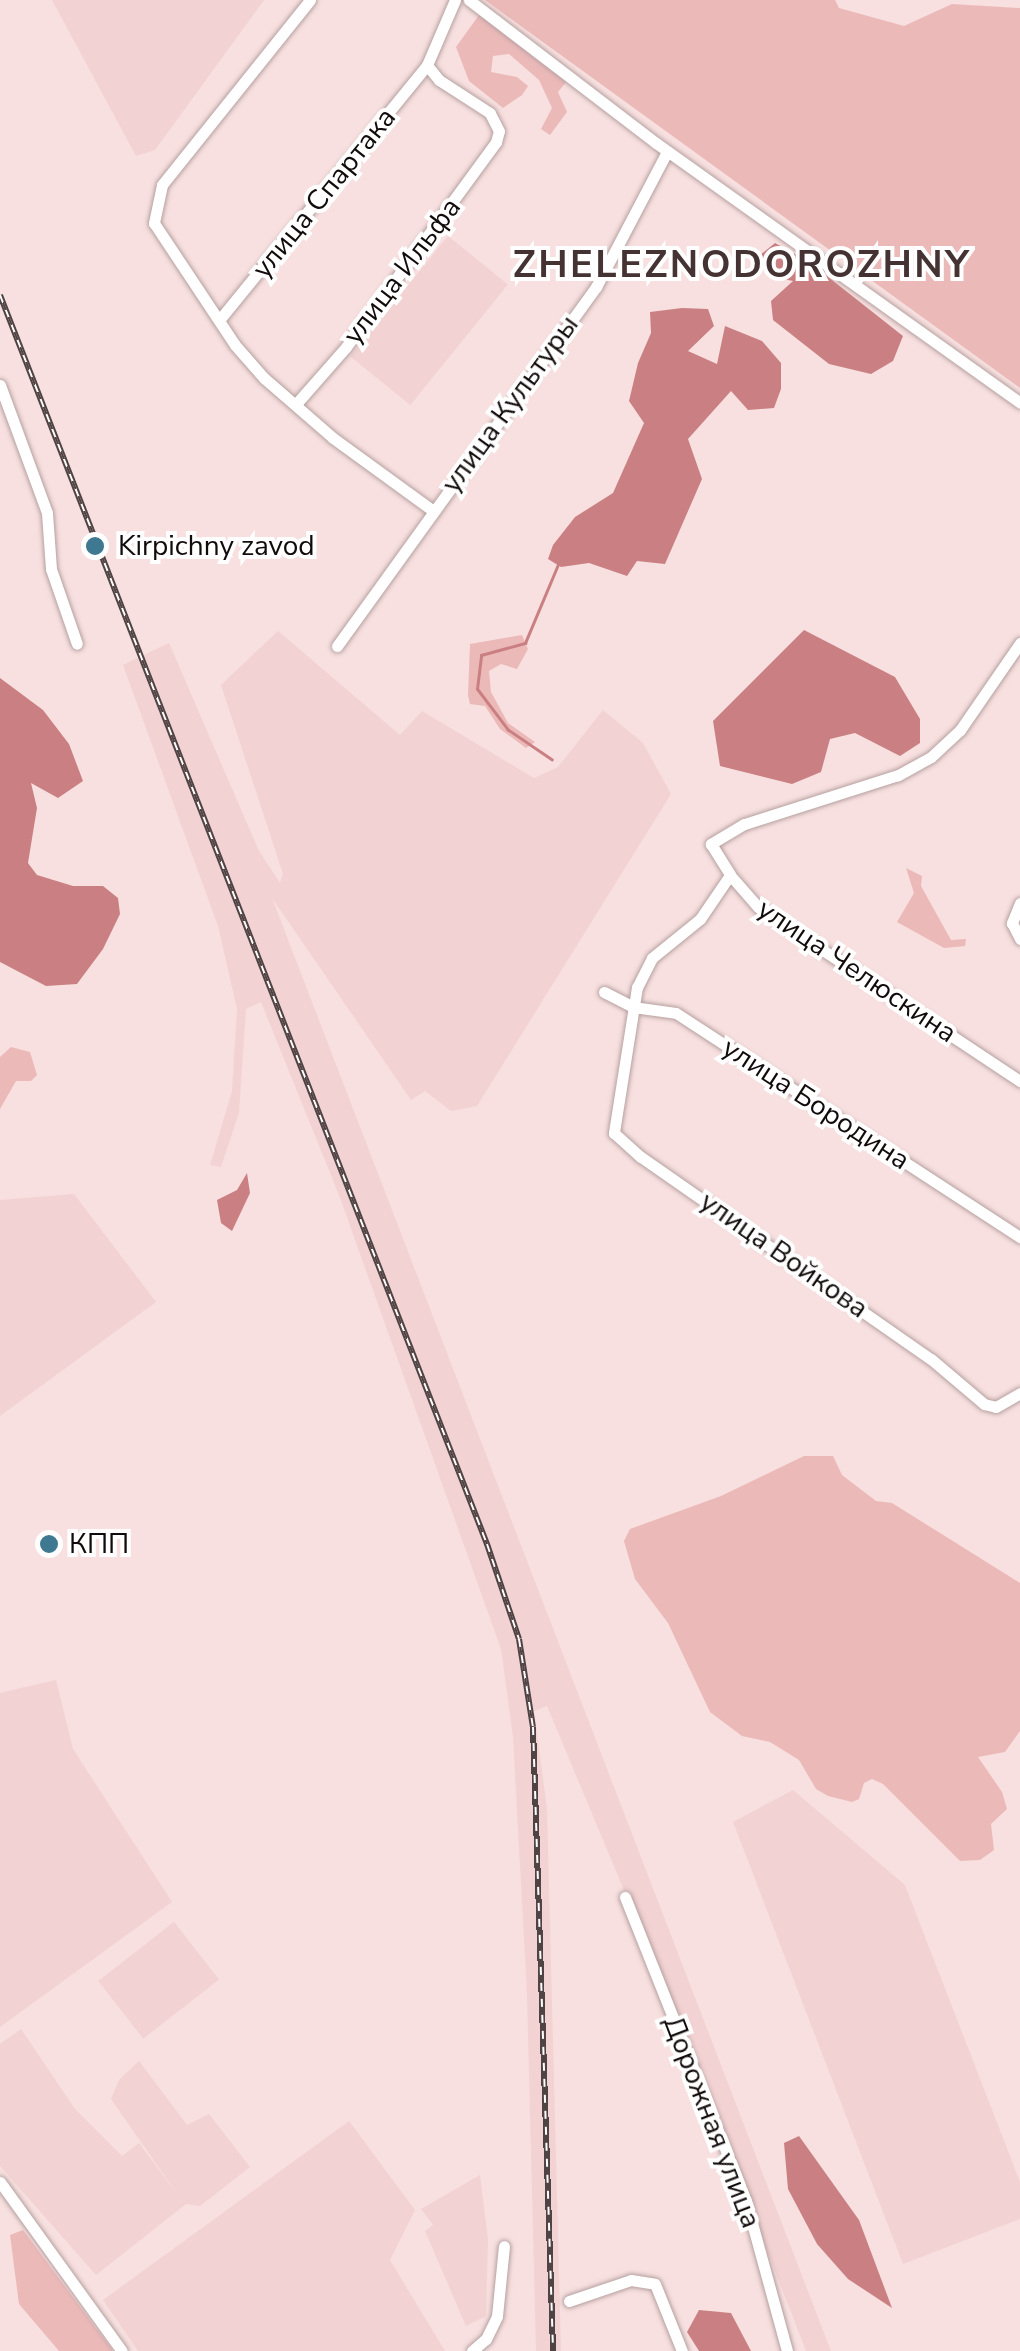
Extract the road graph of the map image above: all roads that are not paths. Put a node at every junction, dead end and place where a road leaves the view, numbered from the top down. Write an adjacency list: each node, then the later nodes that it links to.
1 (310, 0): 6 (street)
2 (455, 0): 4 (street, улица Спартака)
3 (469, 0): 5 (street)
4 (427, 64): 6 (street, улица Спартака); 9 (street, улица Ильфа)
5 (668, 152): 8 (street); 10 (street, улица Культуры)
6 (220, 320): 9 (street)
7 (0, 385): 11 (street)
8 (1020, 402)
9 (296, 404): 10 (street)
10 (432, 510): 13 (street, улица Культуры)
11 (77, 644)
12 (1020, 644): 14 (street, улица Челюскина)
13 (337, 646)
14 (730, 876): 18 (street); 19 (street, улица Челюскина)
15 (1020, 903): 16 (street)
16 (1017, 938)
17 (604, 992): 18 (street, улица Бородина)
18 (633, 1007): 20 (street, улица Бородина); 21 (street, улица Войкова)
19 (1020, 1081)
20 (1020, 1237)
21 (1020, 1393)
22 (625, 1897): 29 (street, Дорожная улица)
23 (0, 2182): 26 (street)
24 (504, 2246): 27 (street)
25 (570, 2301): 28 (street)
26 (122, 2351)
27 (472, 2351)
28 (682, 2351)
29 (786, 2351)

